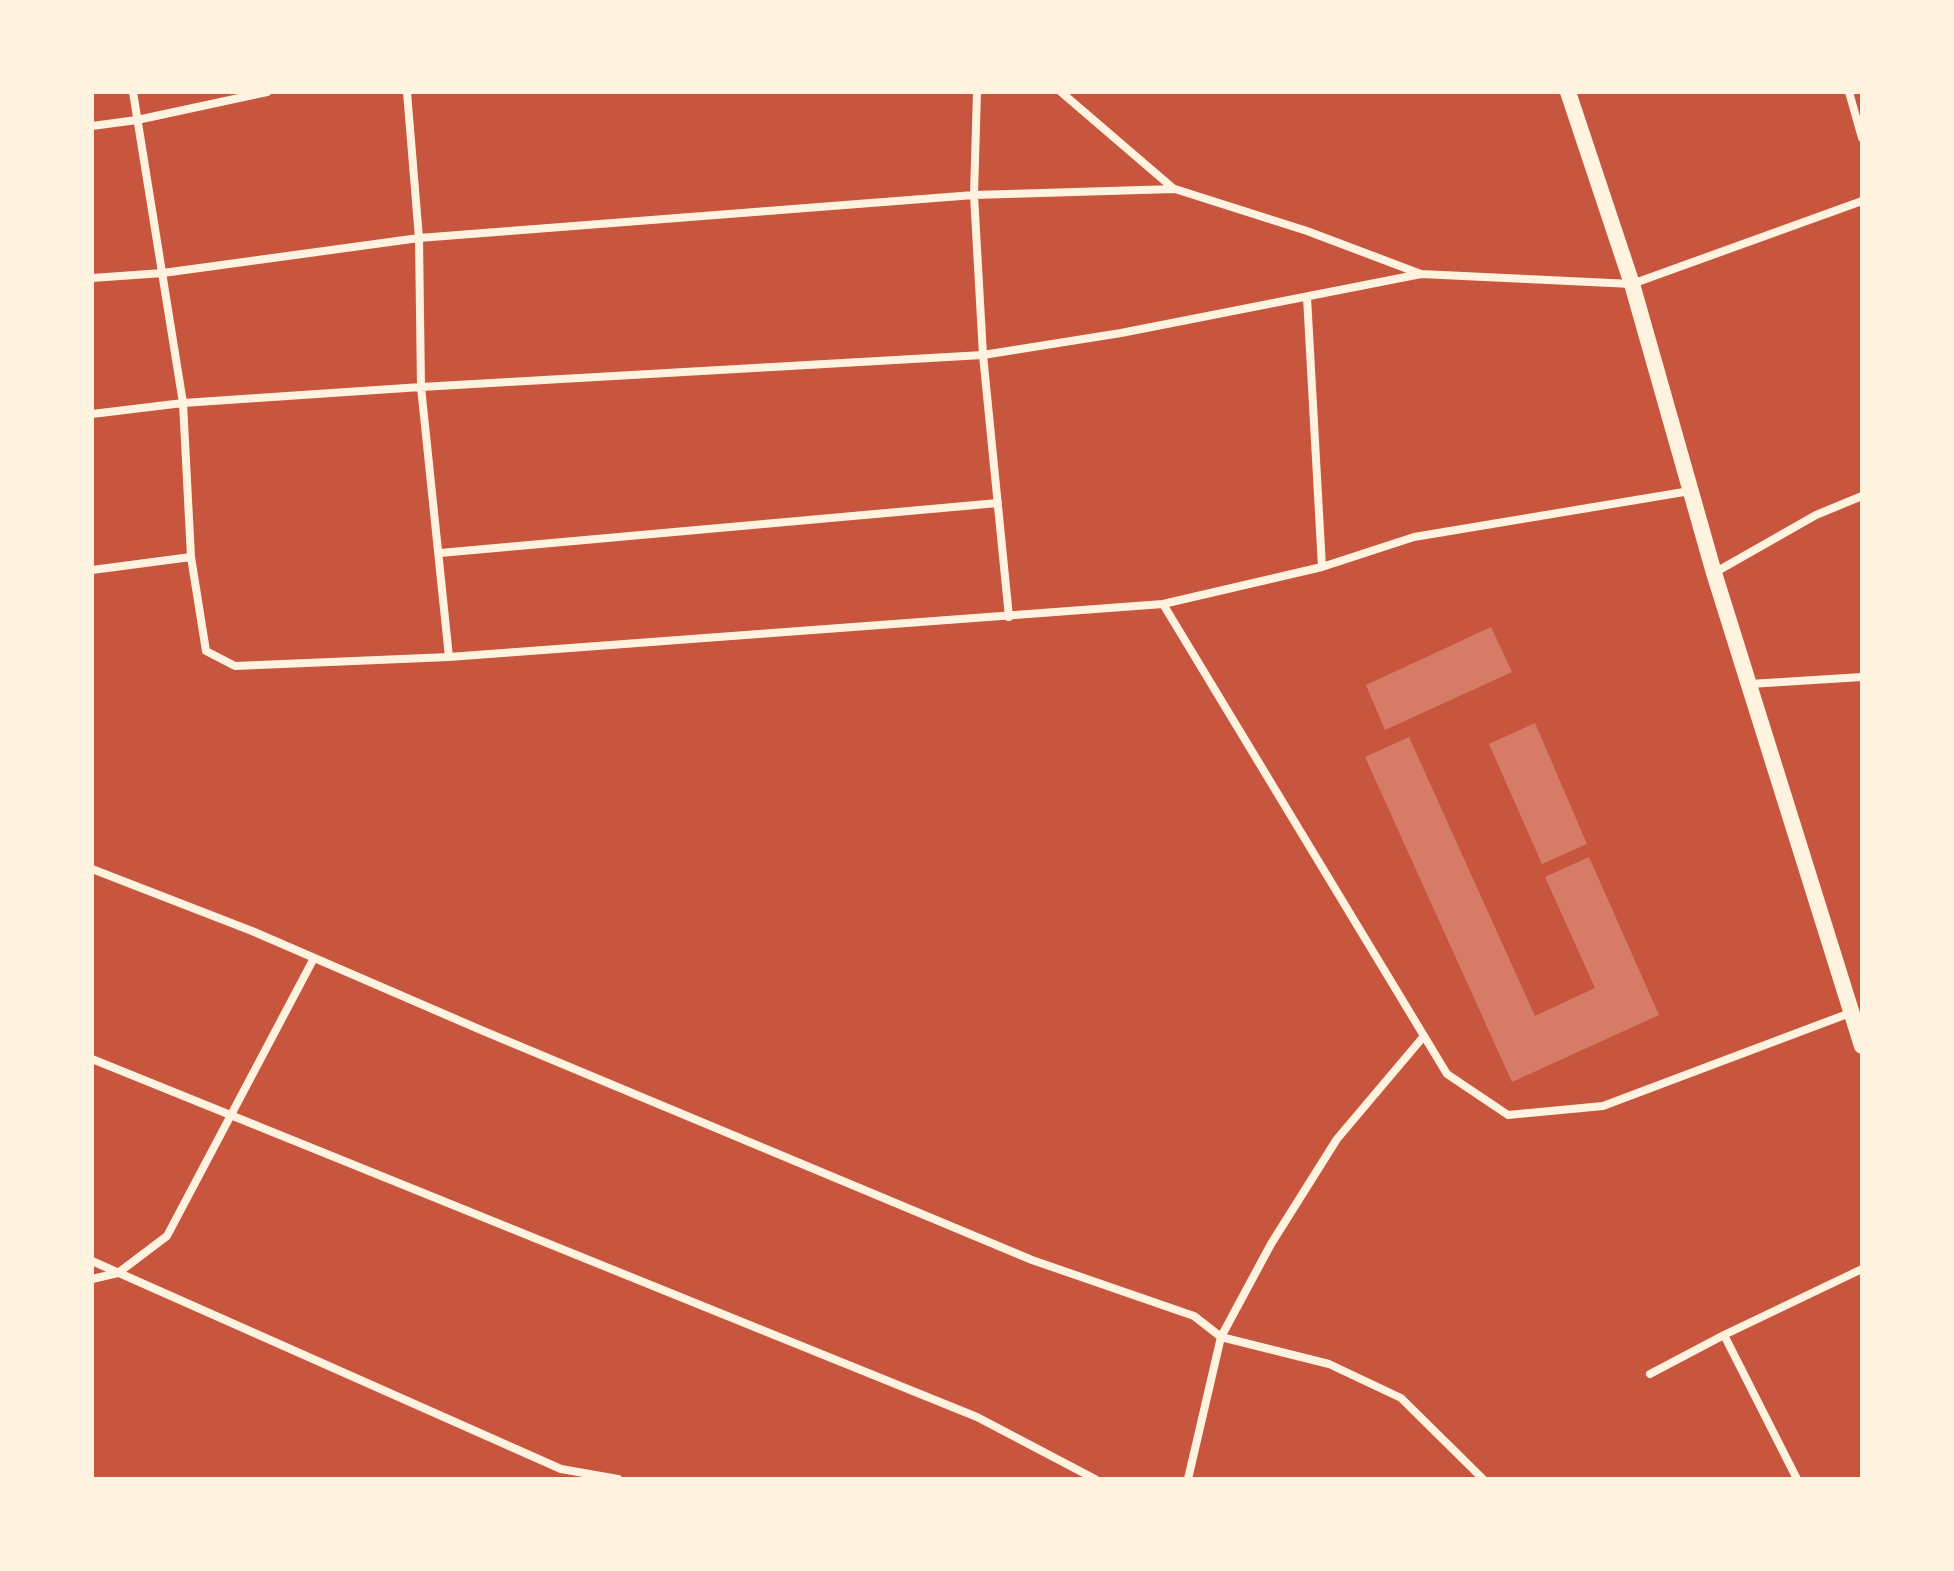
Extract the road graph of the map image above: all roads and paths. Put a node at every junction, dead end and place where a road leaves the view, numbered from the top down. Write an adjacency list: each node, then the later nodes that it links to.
1 (133, 92): 8 (street)
2 (267, 92): 8 (street)
3 (407, 92): 14 (street)
4 (977, 92): 12 (street)
5 (1061, 92): 11 (street)
6 (1568, 92): 18 (main road)
7 (1849, 92): 10 (street)
8 (137, 120): 9 (street); 15 (street)
9 (92, 126)
10 (1862, 138)
11 (1175, 189): 12 (street); 16 (street)
12 (974, 195): 14 (street); 20 (street)
13 (1862, 201): 18 (street)
14 (419, 238): 15 (street); 21 (street)
15 (163, 273): 17 (street); 22 (street)
16 (1421, 274): 18 (street); 19 (street)
17 (92, 278)
18 (1632, 284): 24 (main road)
19 (1307, 297): 20 (street); 29 (street)
20 (983, 355): 21 (street); 26 (street)
21 (421, 387): 22 (street); 27 (street)
22 (183, 403): 23 (street); 28 (street)
23 (92, 414)
24 (1690, 491): 29 (street); 31 (main road)
25 (1862, 496): 31 (street)
26 (998, 503): 27 (street); 33 (street)
27 (440, 553): 34 (street)
28 (191, 557): 30 (street); 34 (street)
29 (1322, 567): 32 (street)
30 (92, 570)
31 (1714, 573): 36 (main road)
32 (1163, 604): 33 (street); 40 (street)
33 (1009, 617): 34 (street)
34 (449, 657)
35 (1862, 677): 36 (street)
36 (1750, 684): 39 (main road)
37 (92, 869): 38 (street)
38 (314, 958): 43 (street); 49 (street)
39 (1850, 1013): 40 (street); 41 (main road)
40 (1424, 1036): 49 (street)
41 (1862, 1046)
42 (92, 1059): 43 (street)
43 (232, 1115): 46 (street); 52 (street)
44 (92, 1261): 46 (street)
45 (1862, 1269): 48 (street)
46 (118, 1273): 47 (street); 51 (street)
47 (92, 1279)
48 (1724, 1335): 50 (street); 55 (street)
49 (1221, 1337): 53 (street); 54 (street)
50 (1650, 1374)
51 (618, 1479)
52 (1095, 1479)
53 (1188, 1479)
54 (1483, 1479)
55 (1797, 1479)

